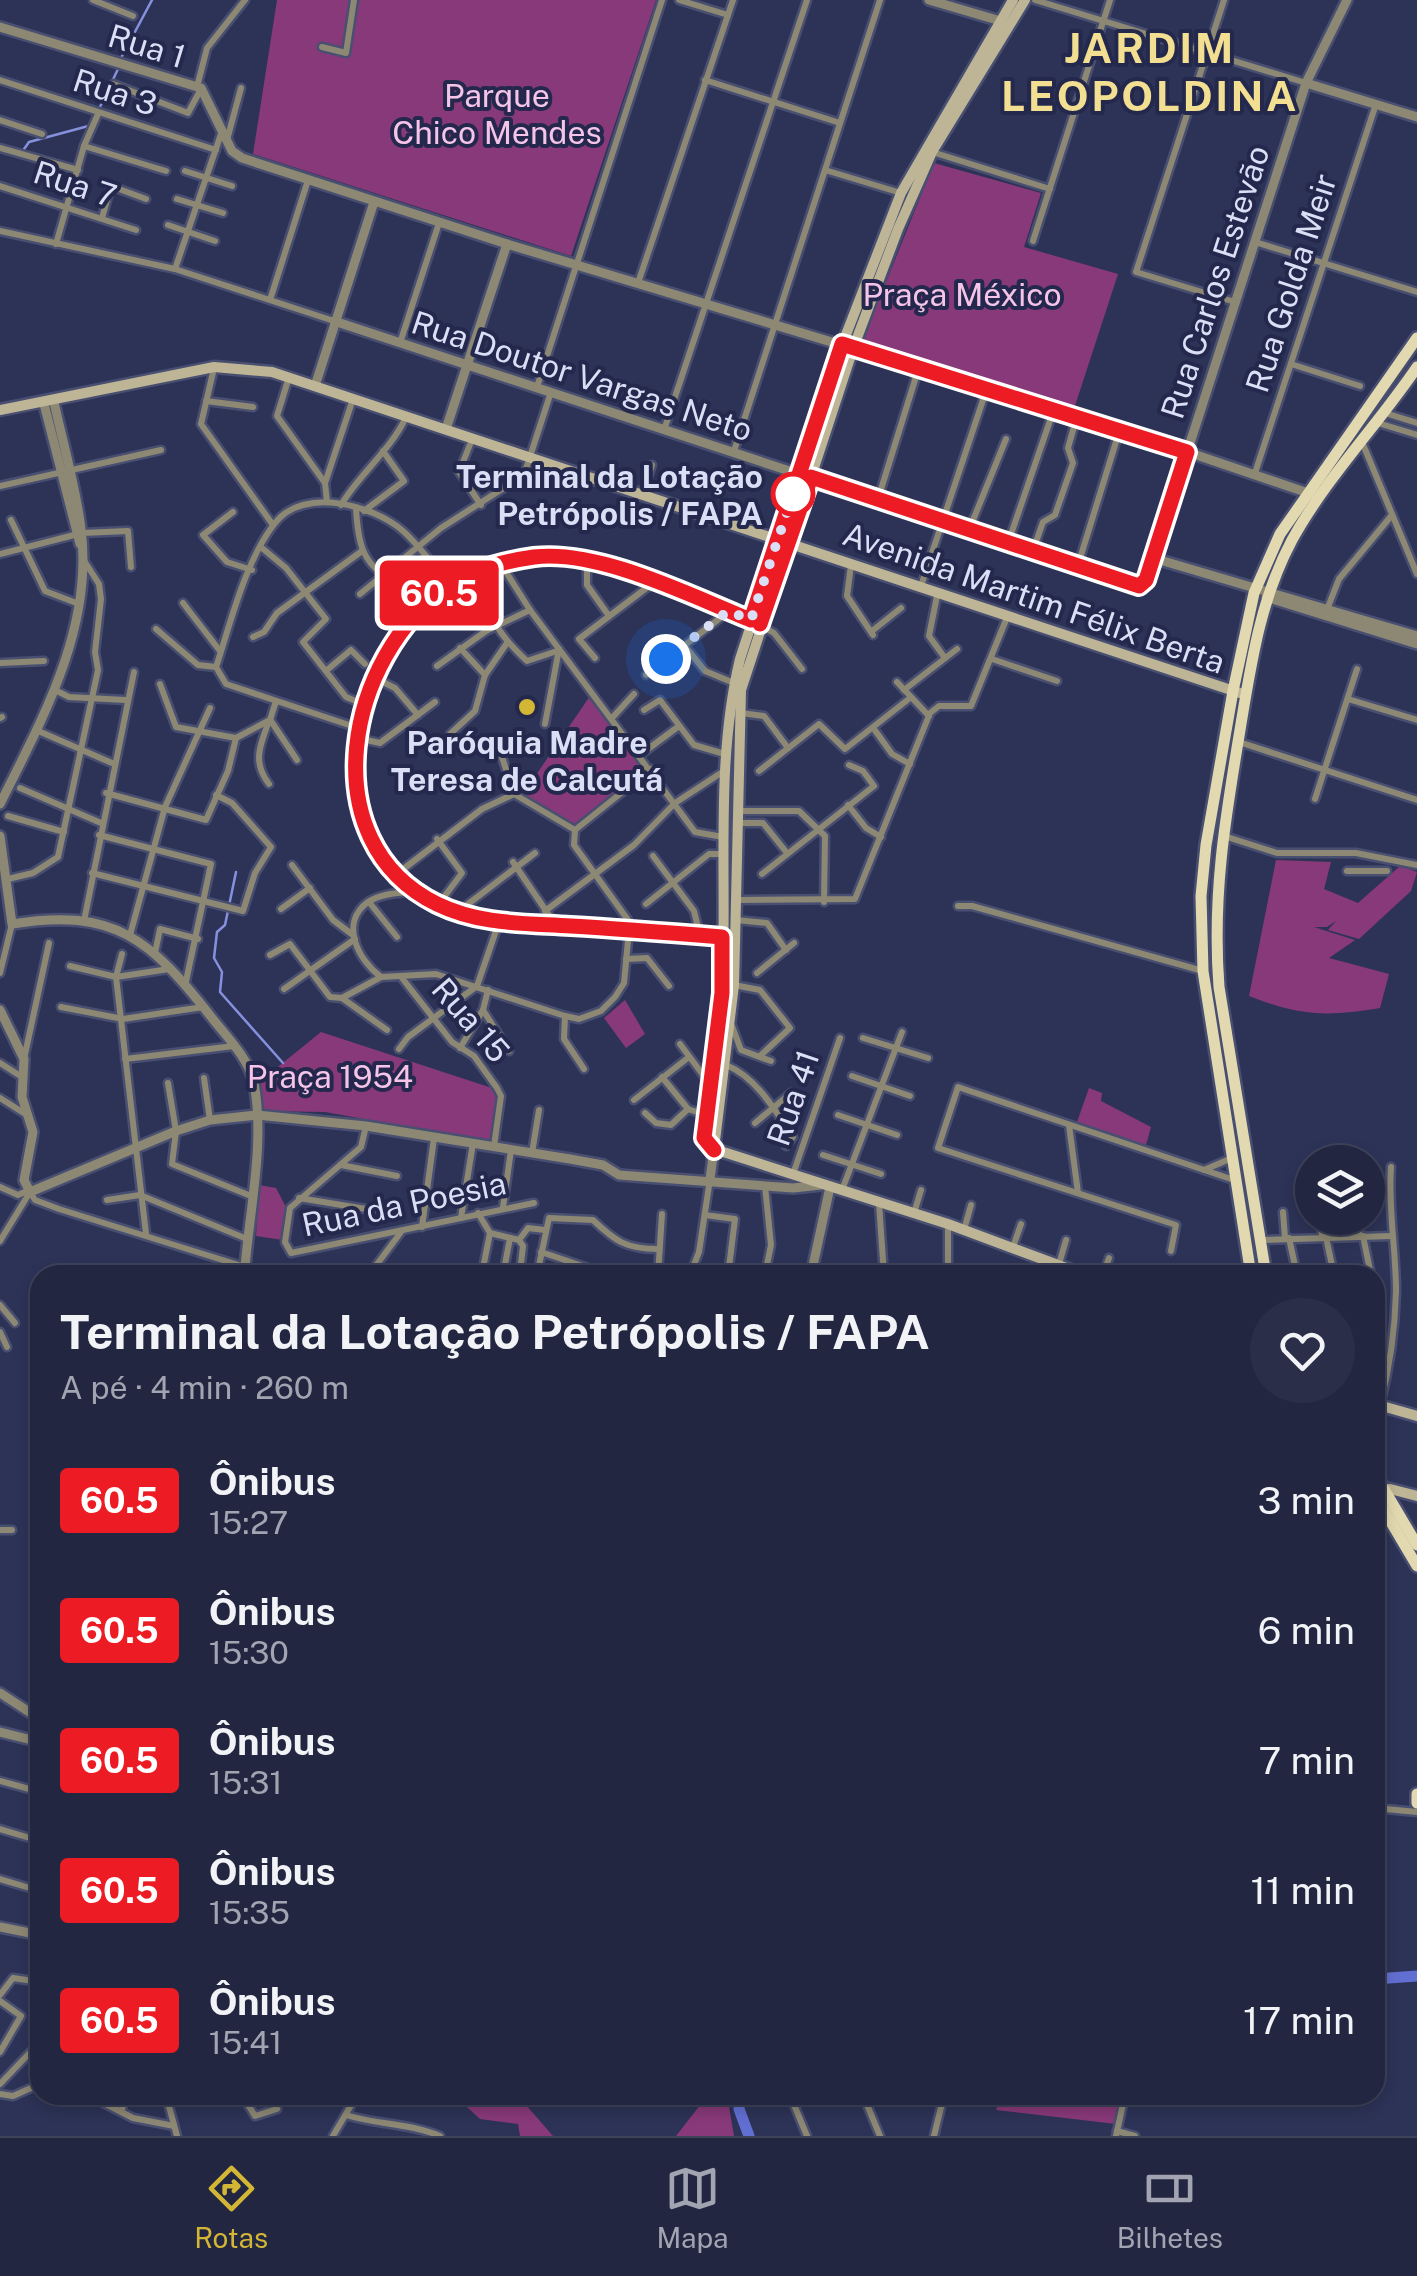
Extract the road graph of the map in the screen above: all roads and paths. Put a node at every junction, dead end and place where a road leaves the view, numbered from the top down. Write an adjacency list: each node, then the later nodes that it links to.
1 (92, 0): 17 (street)
2 (245, 0): 27 (street)
3 (354, 0): 21 (street)
4 (662, 0): 68 (street)
5 (680, 0): 16 (street)
6 (733, 0): 16 (street)
7 (807, 0): 29 (street)
8 (880, 0): 34 (street)
9 (929, 0): 19 (street)
10 (1013, 0): 19 (main road)
11 (1025, 0): 19 (main road)
12 (1035, 0): 18 (street)
13 (1110, 0): 18 (street)
14 (1224, 0): 22 (street)
15 (1347, 0): 26 (street, Rua Carlos Estevão)
16 (728, 15): 24 (street)
17 (134, 16)
18 (1103, 21): 22 (street); 49 (street)
19 (1006, 23): 40 (main road)
20 (0, 28): 27 (street, Rua 1)
21 (322, 47)
22 (1207, 54): 26 (street); 74 (street)
23 (0, 80): 31 (street, Rua 3)
24 (706, 80): 29 (street); 71 (street)
25 (112, 84): 27 (street)
26 (1306, 84): 30 (street); 65 (street, Rua Carlos Estevão)
27 (199, 88): 36 (street, Rua 1)
28 (241, 88): 36 (street)
29 (772, 102): 34 (street); 75 (street)
30 (1376, 104): 32 (street); 69 (street, Rua Golda Meir)
31 (98, 114): 37 (street); 39 (street, Rua 3)
32 (1417, 117)
33 (0, 120): 35 (street)
34 (840, 123): 42 (street)
35 (42, 134)
36 (225, 135): 39 (street); 46 (street, Rua 1)
37 (84, 146): 41 (street); 43 (street)
38 (0, 148): 41 (street)
39 (216, 150): 45 (street)
40 (928, 150): 49 (street); 50 (main road); 80 (main road)
41 (78, 170): 55 (street)
42 (825, 170): 50 (street); 77 (street)
43 (166, 171)
44 (185, 171): 45 (street)
45 (206, 178): 48 (street); 54 (street)
46 (308, 180): 53 (street); 73 (street)
47 (0, 186): 55 (street, Rua 7)
48 (232, 186)
49 (1050, 189): 64 (street)
50 (900, 193): 80 (main road)
51 (177, 198): 54 (street)
52 (146, 199): 57 (street)
53 (374, 202): 58 (street); 76 (street)
54 (197, 205): 56 (street); 62 (street)
55 (69, 208): 57 (street, Rua 7); 66 (street)
56 (222, 213)
57 (102, 218): 60 (street, Rua 7)
58 (439, 223): 67 (street); 79 (street)
59 (168, 225): 62 (street)
60 (136, 230)
61 (0, 231): 66 (street, Rua Doutor Vargas Neto)
62 (188, 232): 63 (street); 70 (street)
63 (214, 241)
64 (1033, 241)
65 (1254, 242): 69 (street); 74 (street, Rua Carlos Estevão)
66 (56, 244): 70 (street, Rua Doutor Vargas Neto)
67 (507, 244): 68 (street); 82 (street)
68 (574, 264): 71 (street); 88 (street)
69 (1323, 264): 72 (street); 81 (street, Rua Golda Meir)
70 (175, 269): 73 (street, Rua Doutor Vargas Neto)
71 (638, 284): 75 (street)
72 (1417, 292)
73 (270, 300): 76 (street, Rua Doutor Vargas Neto)
74 (1235, 302): 112 (street, Rua Carlos Estevão)
75 (708, 305): 77 (street); 102 (street)
76 (334, 321): 79 (street, Rua Doutor Vargas Neto); 87 (street)
77 (774, 326): 80 (street); 111 (street)
78 (1417, 338): 121 (main road)
79 (400, 344): 82 (street, Rua Doutor Vargas Neto)
80 (848, 345): 84 (street); 116 (main road)
81 (1290, 364): 89 (street); 117 (street, Rua Golda Meir)
82 (468, 366): 88 (street, Rua Doutor Vargas Neto); 103 (street)
83 (214, 367): 86 (main road, Avenida Martim Félix Berta); 93 (street); 94 (main road, Avenida Martim Félix Berta)
84 (918, 367): 90 (street); 122 (street)
85 (1417, 367): 100 (main road)
86 (289, 377): 87 (main road, Avenida Martim Félix Berta); 118 (street)
87 (315, 386): 92 (main road, Avenida Martim Félix Berta)
88 (536, 386): 91 (street, Rua Doutor Vargas Neto)
89 (1360, 386)
90 (988, 388): 96 (street); 130 (street)
91 (552, 391): 102 (street, Rua Doutor Vargas Neto); 113 (street)
92 (354, 399): 99 (main road, Avenida Martim Félix Berta); 118 (street)
93 (206, 401): 95 (street); 131 (street)
94 (49, 403): 97 (main road, Avenida Martim Félix Berta); 115 (street)
95 (253, 407)
96 (1054, 409): 98 (street); 136 (street)
97 (0, 410)
98 (1077, 416): 104 (street); 135 (street)
99 (406, 417): 103 (main road, Avenida Martim Félix Berta); 110 (street)
100 (1380, 417): 101 (street); 105 (street); 108 (main road)
101 (1417, 423)
102 (665, 427): 111 (street, Rua Doutor Vargas Neto)
103 (446, 429): 106 (main road, Avenida Martim Félix Berta)
104 (1120, 429): 112 (street); 147 (street)
105 (1417, 435)
106 (472, 437): 113 (main road, Avenida Martim Félix Berta); 125 (street)
107 (1006, 439): 132 (street)
108 (1362, 441): 121 (main road); 128 (street)
109 (162, 450): 115 (street)
110 (383, 450): 124 (street); 126 (street)
111 (734, 451): 116 (street, Rua Doutor Vargas Neto)
112 (1187, 452): 117 (street); 142 (street, Rua Carlos Estevão)
113 (530, 456): 120 (main road, Avenida Martim Félix Berta); 125 (street)
114 (652, 465): 120 (street)
115 (64, 472): 119 (street); 133 (street)
116 (806, 475): 122 (street, Rua Doutor Vargas Neto); 134 (main road)
117 (1254, 477): 121 (street)
118 (325, 483): 123 (street)
119 (0, 486)
120 (643, 492): 134 (main road, Avenida Martim Félix Berta)
121 (1314, 495): 159 (main road)
122 (878, 499): 130 (street, Rua Doutor Vargas Neto)
123 (327, 502): 124 (street); 131 (street)
124 (341, 505): 126 (street)
125 (481, 505): 137 (street)
126 (360, 510): 137 (street); 140 (street)
127 (233, 512): 149 (street)
128 (1392, 515): 151 (street); 166 (street)
129 (11, 520): 138 (street)
130 (942, 522): 132 (street, Rua Doutor Vargas Neto); 156 (street)
131 (274, 524): 139 (street)
132 (969, 530): 136 (street, Rua Doutor Vargas Neto)
133 (78, 534): 138 (street); 143 (street); 148 (street)
134 (784, 540): 146 (main road, Avenida Martim Félix Berta); 169 (main road)
135 (1037, 540)
136 (1008, 543): 147 (street, Rua Doutor Vargas Neto)
137 (418, 547): 152 (street); 154 (street)
138 (24, 548): 141 (street); 161 (street)
139 (262, 548): 149 (street); 157 (street)
140 (362, 551): 152 (street); 157 (street)
141 (0, 554)
142 (1153, 558): 155 (street, Rua Carlos Estevão); 159 (street)
143 (82, 559): 161 (street); 205 (street)
144 (586, 562): 145 (street); 153 (street); 168 (street)
145 (501, 564): 150 (street); 164 (street)
146 (852, 564): 156 (main road, Avenida Martim Félix Berta); 163 (street)
147 (1078, 565): 155 (street, Rua Doutor Vargas Neto)
148 (130, 568)
149 (252, 570): 180 (street)
150 (480, 570): 154 (street); 170 (street)
151 (1417, 574)
152 (388, 578): 160 (street)
153 (654, 582): 165 (street); 168 (street)
154 (449, 584): 195 (street)
155 (1142, 584)
156 (921, 586): 158 (main road, Avenida Martim Félix Berta)
157 (305, 592): 173 (street); 189 (street)
158 (938, 592): 167 (main road, Avenida Martim Félix Berta); 182 (street)
159 (1261, 592): 166 (street); 202 (main road); 204 (main road)
160 (360, 594)
161 (80, 604): 200 (street)
162 (183, 604): 180 (street)
163 (901, 608)
164 (530, 610): 170 (street); 179 (street)
165 (728, 611): 169 (street); 175 (street)
166 (1326, 612): 172 (street); 176 (street)
167 (1008, 615): 183 (street); 202 (main road, Avenida Martim Félix Berta)
168 (609, 616): 181 (street)
169 (756, 622): 190 (street); 198 (main road); 214 (main road)
170 (495, 628): 174 (street); 177 (street)
171 (156, 629): 188 (street)
172 (1417, 636)
173 (253, 637)
174 (507, 642): 179 (street); 193 (street)
175 (684, 644): 194 (street); 198 (street)
176 (1417, 644)
177 (460, 648): 187 (street); 193 (street)
178 (957, 649): 182 (street)
179 (558, 650): 217 (street); 220 (street)
180 (220, 652): 188 (street)
181 (595, 658)
182 (945, 658): 201 (street)
183 (992, 658): 196 (street); 216 (street)
184 (0, 662): 185 (street)
185 (44, 662)
186 (365, 664): 189 (street)
187 (437, 666)
188 (216, 667): 209 (street)
189 (325, 668): 211 (street)
190 (802, 669)
191 (1357, 669): 207 (street)
192 (134, 672): 208 (street)
193 (485, 676): 226 (street)
194 (646, 676)
195 (376, 678): 211 (street); 215 (street)
196 (1057, 681)
197 (897, 682): 201 (street)
198 (734, 683): 233 (main road)
199 (160, 684): 225 (street)
200 (54, 690): 205 (street); 224 (street)
201 (904, 690): 206 (street)
202 (1232, 691): 204 (main road, Avenida Martim Félix Berta); 320 (main road)
203 (634, 694): 217 (street)
204 (1246, 694): 229 (main road)
205 (94, 695): 208 (street); 231 (street)
206 (910, 698): 216 (street); 223 (street)
207 (1348, 699): 219 (street); 241 (street)
208 (125, 700): 236 (street)
209 (276, 700): 218 (street); 222 (street)
210 (435, 702): 215 (street)
211 (363, 704): 222 (street)
212 (210, 708): 225 (street)
213 (644, 710): 221 (street)
214 (739, 713): 230 (street); 247 (main road)
215 (418, 715): 228 (street)
216 (929, 716): 237 (street)
217 (612, 718): 232 (street)
218 (270, 720): 227 (street); 235 (street); 243 (street)
219 (1417, 720)
220 (546, 724)
221 (680, 726): 232 (street); 233 (street)
222 (358, 728): 228 (street)
223 (874, 729): 230 (street); 237 (street)
224 (35, 730): 231 (street); 251 (street)
225 (203, 730): 227 (street); 254 (street)
226 (450, 734)
227 (236, 738): 248 (street)
228 (357, 738): 280 (street)
229 (1238, 742): 241 (street); 265 (main road)
230 (788, 748): 242 (street)
231 (84, 752): 236 (street); 255 (street)
232 (640, 754): 239 (street)
233 (729, 755): 240 (main road)
234 (502, 757): 246 (street)
235 (297, 760)
236 (112, 763): 245 (street)
237 (910, 764): 267 (street)
238 (850, 765): 253 (street)
239 (651, 768): 252 (street); 260 (street)
240 (728, 770): 247 (main road); 252 (street)
241 (1324, 770): 249 (street); 250 (street)
242 (759, 771)
243 (269, 784)
244 (20, 788): 255 (street)
245 (106, 793): 254 (street); 259 (street)
246 (514, 794): 260 (street); 268 (street)
247 (733, 794): 256 (main road); 258 (main road)
248 (216, 795): 254 (street); 291 (street)
249 (1315, 799)
250 (1417, 800)
251 (0, 804)
252 (675, 804): 266 (street); 281 (street)
253 (848, 805): 261 (street); 267 (street)
254 (165, 807): 269 (street)
255 (71, 810): 259 (street); 262 (street)
256 (726, 814): 258 (main road); 266 (main road)
257 (8, 816): 262 (street)
258 (739, 817): 261 (street); 271 (street); 288 (main road)
259 (101, 823): 263 (street)
260 (574, 830): 281 (street)
261 (816, 830): 271 (street); 290 (street)
262 (65, 832): 283 (street)
263 (99, 834): 269 (street); 279 (street)
264 (0, 836): 283 (street)
265 (1222, 836): 276 (street); 442 (main road)
266 (724, 837): 272 (main road)
267 (881, 837): 290 (street)
268 (438, 840): 280 (street); 293 (street)
269 (152, 846): 285 (street); 291 (street)
270 (535, 853): 275 (street)
271 (787, 853): 282 (street)
272 (724, 854): 284 (street); 307 (main road)
273 (653, 856): 284 (street)
274 (292, 865): 286 (street)
275 (514, 865): 296 (street); 297 (street)
276 (1417, 865)
277 (1347, 870): 278 (street)
278 (1387, 871)
279 (92, 873): 285 (street); 299 (street)
280 (398, 874): 287 (street)
281 (596, 874): 296 (street); 303 (street)
282 (762, 874)
283 (8, 879): 301 (street)
284 (672, 882): 292 (street); 305 (street)
285 (143, 886): 291 (street); 304 (street)
286 (310, 888): 295 (street); 308 (street)
287 (416, 891): 289 (street); 293 (street)
288 (736, 900): 290 (street); 298 (main road)
289 (369, 902): 306 (street); 308 (street)
290 (824, 902)
291 (206, 903): 309 (street)
292 (646, 904)
293 (438, 905): 297 (street)
294 (958, 906): 320 (street)
295 (281, 909)
296 (545, 910): 302 (street)
297 (458, 912): 300 (street)
298 (735, 920): 307 (main road); 312 (street)
299 (84, 921): 301 (street); 304 (street)
300 (500, 922): 302 (street); 328 (street)
301 (12, 924): 321 (street)
302 (555, 925): 303 (street)
303 (629, 930): 305 (street); 316 (street)
304 (130, 935): 313 (street)
305 (700, 935): 307 (street)
306 (397, 937)
307 (728, 937): 326 (main road); 365 (main road)
308 (354, 938): 319 (street); 324 (street)
309 (198, 940): 313 (street); 327 (street)
310 (49, 943): 353 (street)
311 (794, 943): 312 (street)
312 (786, 950): 322 (street)
313 (155, 953): 318 (street)
314 (122, 954): 323 (street)
315 (270, 955): 319 (street)
316 (626, 959): 329 (street); 337 (street)
317 (70, 966): 323 (street)
318 (168, 969): 323 (street); 327 (street)
319 (312, 969): 330 (street); 332 (street)
320 (1202, 971): 395 (main road)
321 (0, 972)
322 (757, 974)
323 (116, 977): 339 (street)
324 (381, 977): 325 (street); 332 (street)
325 (402, 978): 328 (street); 338 (street, Rua 15)
326 (734, 985): 340 (main road); 351 (street)
327 (185, 986): 334 (street)
328 (477, 986): 331 (street); 338 (street)
329 (670, 986)
330 (284, 989)
331 (488, 990): 336 (street); 337 (street)
332 (342, 998): 341 (street)
333 (61, 1007): 339 (street)
334 (203, 1007): 339 (street); 346 (street)
335 (0, 1010): 353 (street)
336 (482, 1010): 347 (street); 350 (street)
337 (565, 1016): 359 (street)
338 (434, 1018): 347 (street, Rua 15); 349 (street)
339 (123, 1019): 355 (street)
340 (731, 1023): 351 (street); 358 (main road)
341 (387, 1030)
342 (902, 1032): 348 (street)
343 (840, 1038): 401 (street, Rua 41)
344 (863, 1038): 348 (street)
345 (680, 1044): 352 (street)
346 (234, 1046): 355 (street); 375 (street)
347 (460, 1048): 389 (street, Rua 15)
348 (895, 1048): 354 (street); 366 (street)
349 (400, 1049)
350 (509, 1050)
351 (760, 1056): 356 (street)
352 (690, 1057): 363 (street); 365 (street)
353 (24, 1058): 361 (street)
354 (928, 1058)
355 (125, 1059): 388 (street)
356 (771, 1061)
357 (0, 1063): 361 (street)
358 (726, 1065): 371 (street); 392 (main road)
359 (584, 1069)
360 (852, 1076): 366 (street)
361 (23, 1078): 378 (street)
362 (204, 1078): 379 (street)
363 (665, 1080): 370 (street); 372 (street)
364 (168, 1084): 384 (street)
365 (710, 1085): 376 (main road)
366 (880, 1086): 368 (street); 381 (street)
367 (791, 1093): 371 (street)
368 (910, 1096)
369 (0, 1098): 378 (street)
370 (634, 1100)
371 (772, 1108): 380 (street); 390 (street)
372 (688, 1109): 374 (street); 376 (street)
373 (539, 1110): 393 (street)
374 (645, 1113)
375 (257, 1115): 379 (street); 383 (street); 412 (street)
376 (706, 1115): 392 (main road)
377 (838, 1115): 381 (street)
378 (32, 1118): 409 (street)
379 (210, 1120): 384 (street)
380 (755, 1123)
381 (866, 1124): 385 (street); 396 (street)
382 (1068, 1125): 399 (street); 411 (street); 411 (street)
383 (366, 1126): 386 (street); 397 (street)
384 (176, 1132): 388 (street); 412 (street)
385 (897, 1135)
386 (434, 1138): 387 (street); 428 (street)
387 (472, 1143): 389 (street); 425 (street)
388 (133, 1146): 409 (street); 410 (street)
389 (494, 1146): 391 (street)
390 (786, 1146)
391 (511, 1150): 393 (street); 418 (street)
392 (714, 1150): 401 (main road); 403 (street)
393 (532, 1153): 403 (street)
394 (823, 1154): 396 (street)
395 (1232, 1158): 399 (street); 404 (main road)
396 (851, 1164): 400 (street); 407 (street)
397 (342, 1166): 402 (street); 413 (street)
398 (1391, 1167): 436 (street)
399 (1202, 1170): 404 (street)
400 (881, 1174)
401 (792, 1175): 407 (main road)
402 (397, 1176)
403 (710, 1179): 405 (street); 424 (street)
404 (1236, 1180): 466 (main road)
405 (765, 1185): 407 (street); 461 (street)
406 (0, 1187): 409 (street)
407 (831, 1188): 416 (main road); 462 (street)
408 (920, 1190): 422 (street)
409 (29, 1192): 433 (street); 443 (street)
410 (140, 1194): 414 (street); 433 (street); 439 (street)
411 (1078, 1194): 446 (street)
412 (251, 1196): 439 (street)
413 (299, 1198): 419 (street); 429 (street, Rua da Poesia)
414 (107, 1200)
415 (534, 1202): 418 (street, Rua da Poesia)
416 (880, 1204): 422 (main road); 463 (street)
417 (971, 1205): 431 (street)
418 (503, 1207): 421 (street, Rua da Poesia)
419 (372, 1210)
420 (1284, 1212): 437 (street)
421 (478, 1213): 425 (street, Rua da Poesia); 432 (street)
422 (914, 1213): 426 (main road)
423 (662, 1214): 445 (street)
424 (705, 1215): 459 (street); 460 (street)
425 (461, 1218): 428 (street, Rua da Poesia)
426 (948, 1224): 431 (main road); 464 (street)
427 (1021, 1224): 444 (street)
428 (422, 1227): 429 (street, Rua da Poesia)
429 (402, 1230): 452 (street)
430 (545, 1230): 440 (street); 445 (street); 447 (street)
431 (964, 1230): 444 (main road)
432 (490, 1233): 440 (street); 453 (street)
433 (146, 1234): 450 (street)
434 (1324, 1235): 438 (street)
435 (1361, 1236): 436 (street); 438 (street); 470 (street)
436 (1391, 1236): 475 (street)
437 (1287, 1238): 438 (street); 442 (street); 468 (street)
438 (1324, 1238): 469 (street)
439 (247, 1239): 451 (street)
440 (514, 1239): 454 (street); 455 (street)
441 (1066, 1240): 449 (street)
442 (1260, 1240): 467 (main road)
443 (0, 1241)
444 (1013, 1247): 449 (main road)
445 (658, 1250): 458 (street)
446 (1170, 1251)
447 (541, 1252): 456 (street); 457 (street)
448 (1109, 1258): 465 (street)
449 (1059, 1264)
450 (239, 1265)
451 (245, 1265)
452 (376, 1265)
453 (484, 1265)
454 (506, 1265)
455 (521, 1265)
456 (539, 1265)
457 (579, 1265)
458 (658, 1265)
459 (694, 1265)
460 (729, 1265)
461 (767, 1265)
462 (815, 1265)
463 (883, 1265)
464 (948, 1265)
465 (1107, 1265)
466 (1249, 1265)
467 (1264, 1265)
468 (1294, 1265)
469 (1331, 1265)
470 (1368, 1265)
471 (0, 1305): 472 (street)
472 (15, 1323)
473 (0, 1332): 474 (street)
474 (7, 1347)
475 (1385, 1382)
476 (1385, 1406): 477 (main road)
477 (1417, 1416)
478 (1385, 1495): 479 (main road)
479 (1417, 1496)
480 (1385, 1504): 484 (main road)
481 (1385, 1508): 485 (main road)
482 (0, 1530): 483 (street)
483 (12, 1530)
484 (1417, 1545)
485 (1417, 1566)
486 (1, 1696): 487 (street)
487 (30, 1712)
488 (0, 1732): 489 (street)
489 (30, 1740)
490 (0, 1781): 491 (street)
491 (30, 1789)
492 (1417, 1794): 493 (main road)
493 (1417, 1803)
494 (1385, 1809): 495 (street)
495 (1417, 1812)
496 (0, 1829): 497 (street)
497 (30, 1837)
498 (0, 1879): 499 (street)
499 (30, 1888)
500 (0, 1927): 501 (street)
501 (30, 1933)
502 (30, 1981): 503 (street)
503 (0, 1998): 504 (street)
504 (0, 2052)
505 (30, 2052): 506 (street)
506 (0, 2084)
507 (30, 2088): 508 (street)
508 (0, 2094)
509 (111, 2105): 519 (street)
510 (123, 2105): 519 (street)
511 (169, 2105): 521 (street)
512 (248, 2105): 518 (street)
513 (352, 2105): 520 (street)
514 (794, 2105): 526 (street)
515 (868, 2105): 527 (street)
516 (942, 2105): 528 (street)
517 (1123, 2105): 522 (street)
518 (277, 2109)
519 (122, 2110): 521 (street)
520 (346, 2115): 524 (street); 525 (street)
521 (174, 2126): 523 (street)
522 (1117, 2134): 529 (street)
523 (177, 2136)
524 (334, 2136)
525 (440, 2136)
526 (808, 2136)
527 (880, 2136)
528 (934, 2136)
529 (1135, 2136)

